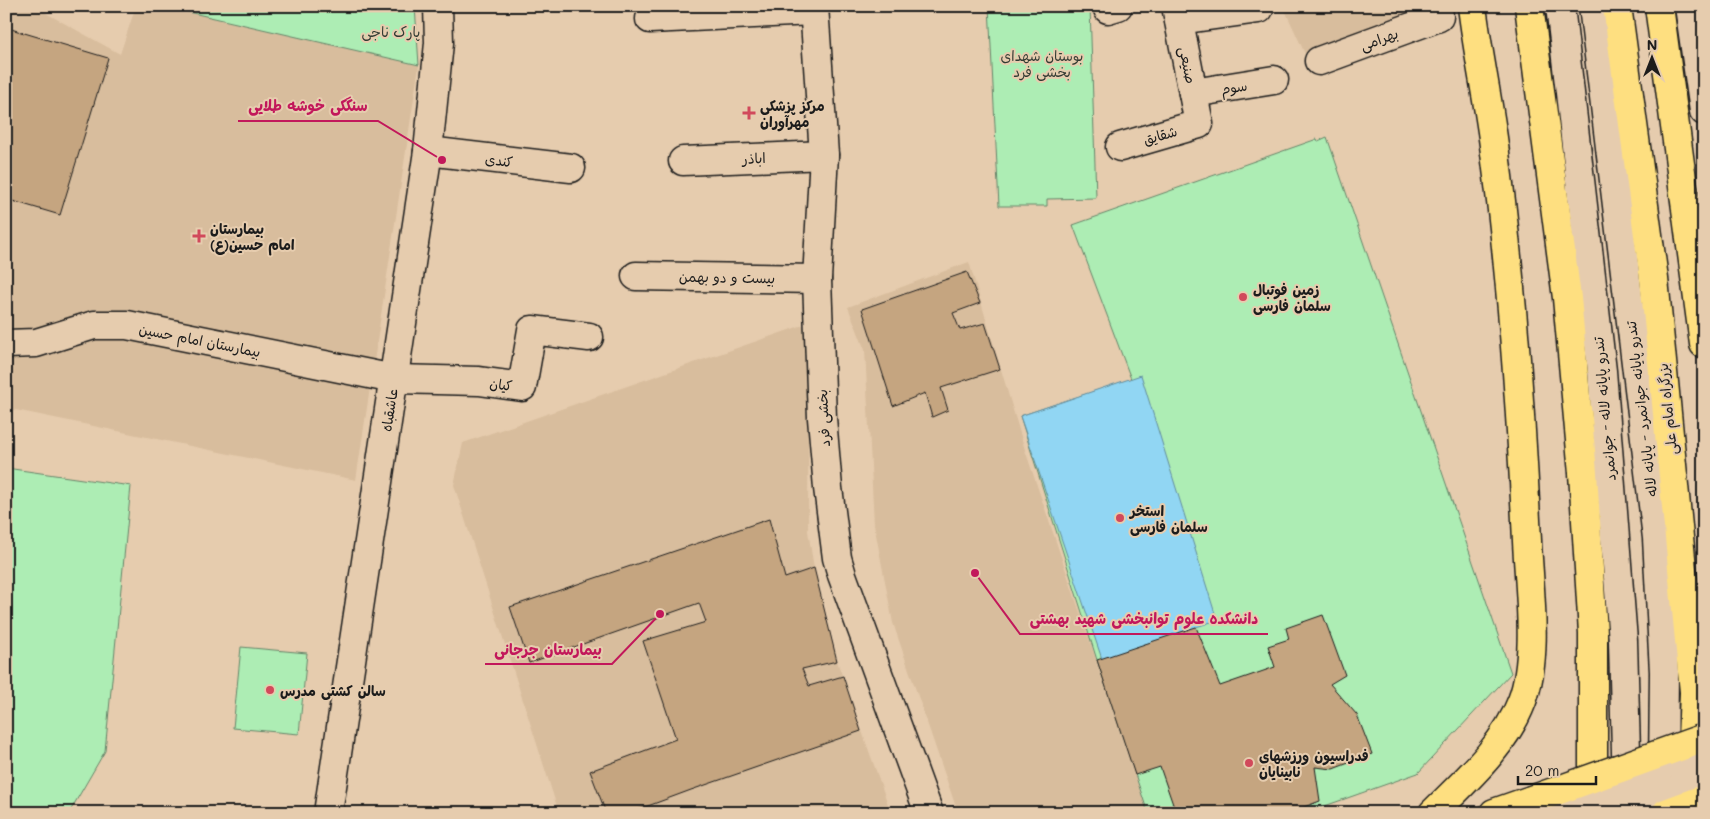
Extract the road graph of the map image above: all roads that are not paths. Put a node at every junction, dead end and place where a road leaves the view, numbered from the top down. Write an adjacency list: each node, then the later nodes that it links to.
1 (438, 6): 20 (street, عاشقباه)
2 (1472, 6): 39 (main road)
3 (1529, 6): 41 (main road)
4 (1560, 6): 43 (street, تندرو پایانه لاله - جوانمرد)
5 (1593, 6): 44 (street, تندرو پایانه جوانمرد - پایانه لاله)
6 (1617, 6): 30 (main road, بزرگراه امام علی)
7 (1659, 6): 28 (main road)
8 (1689, 6): 17 (street)
9 (814, 9): 13 (street); 21 (street, بخشی فرد)
10 (1259, 9): 12 (street)
11 (1438, 12): 14 (street, بهرامی)
12 (1177, 13): 16 (street, صنیعی)
13 (650, 19)
14 (1319, 61)
15 (1274, 80): 16 (street, سوم)
16 (1194, 93): 18 (street, صنیعی)
17 (1704, 110)
18 (1200, 124): 19 (street, شقایق)
19 (1120, 147)
20 (428, 151): 23 (street, کندی); 29 (street, عاشقباه)
21 (824, 155): 22 (street, اباذر); 25 (street, بخشی فرد)
22 (683, 161)
23 (570, 168)
24 (636, 276): 25 (street, بیست و دو بهمن)
25 (817, 279): 38 (street, بخشی فرد)
26 (589, 337): 29 (street, کیان)
27 (6, 344): 29 (street, بیمارستان امام حسین)
28 (1704, 344)
29 (394, 379): 37 (street, عاشقباه)
30 (1694, 692): 31 (main road); 45 (main road, بزرگراه امام علی)
31 (1704, 726)
32 (1704, 738): 36 (main road, bridge)
33 (1704, 758): 36 (street, bridge)
34 (1704, 780): 42 (street, bridge)
35 (1704, 799): 44 (main road, bridge)
36 (1541, 807): 40 (main road)
37 (328, 813)
38 (929, 813)
39 (1433, 813)
40 (1494, 813)
41 (1593, 813)
42 (1614, 813)
43 (1628, 813)
44 (1664, 813)
45 (1689, 813)

